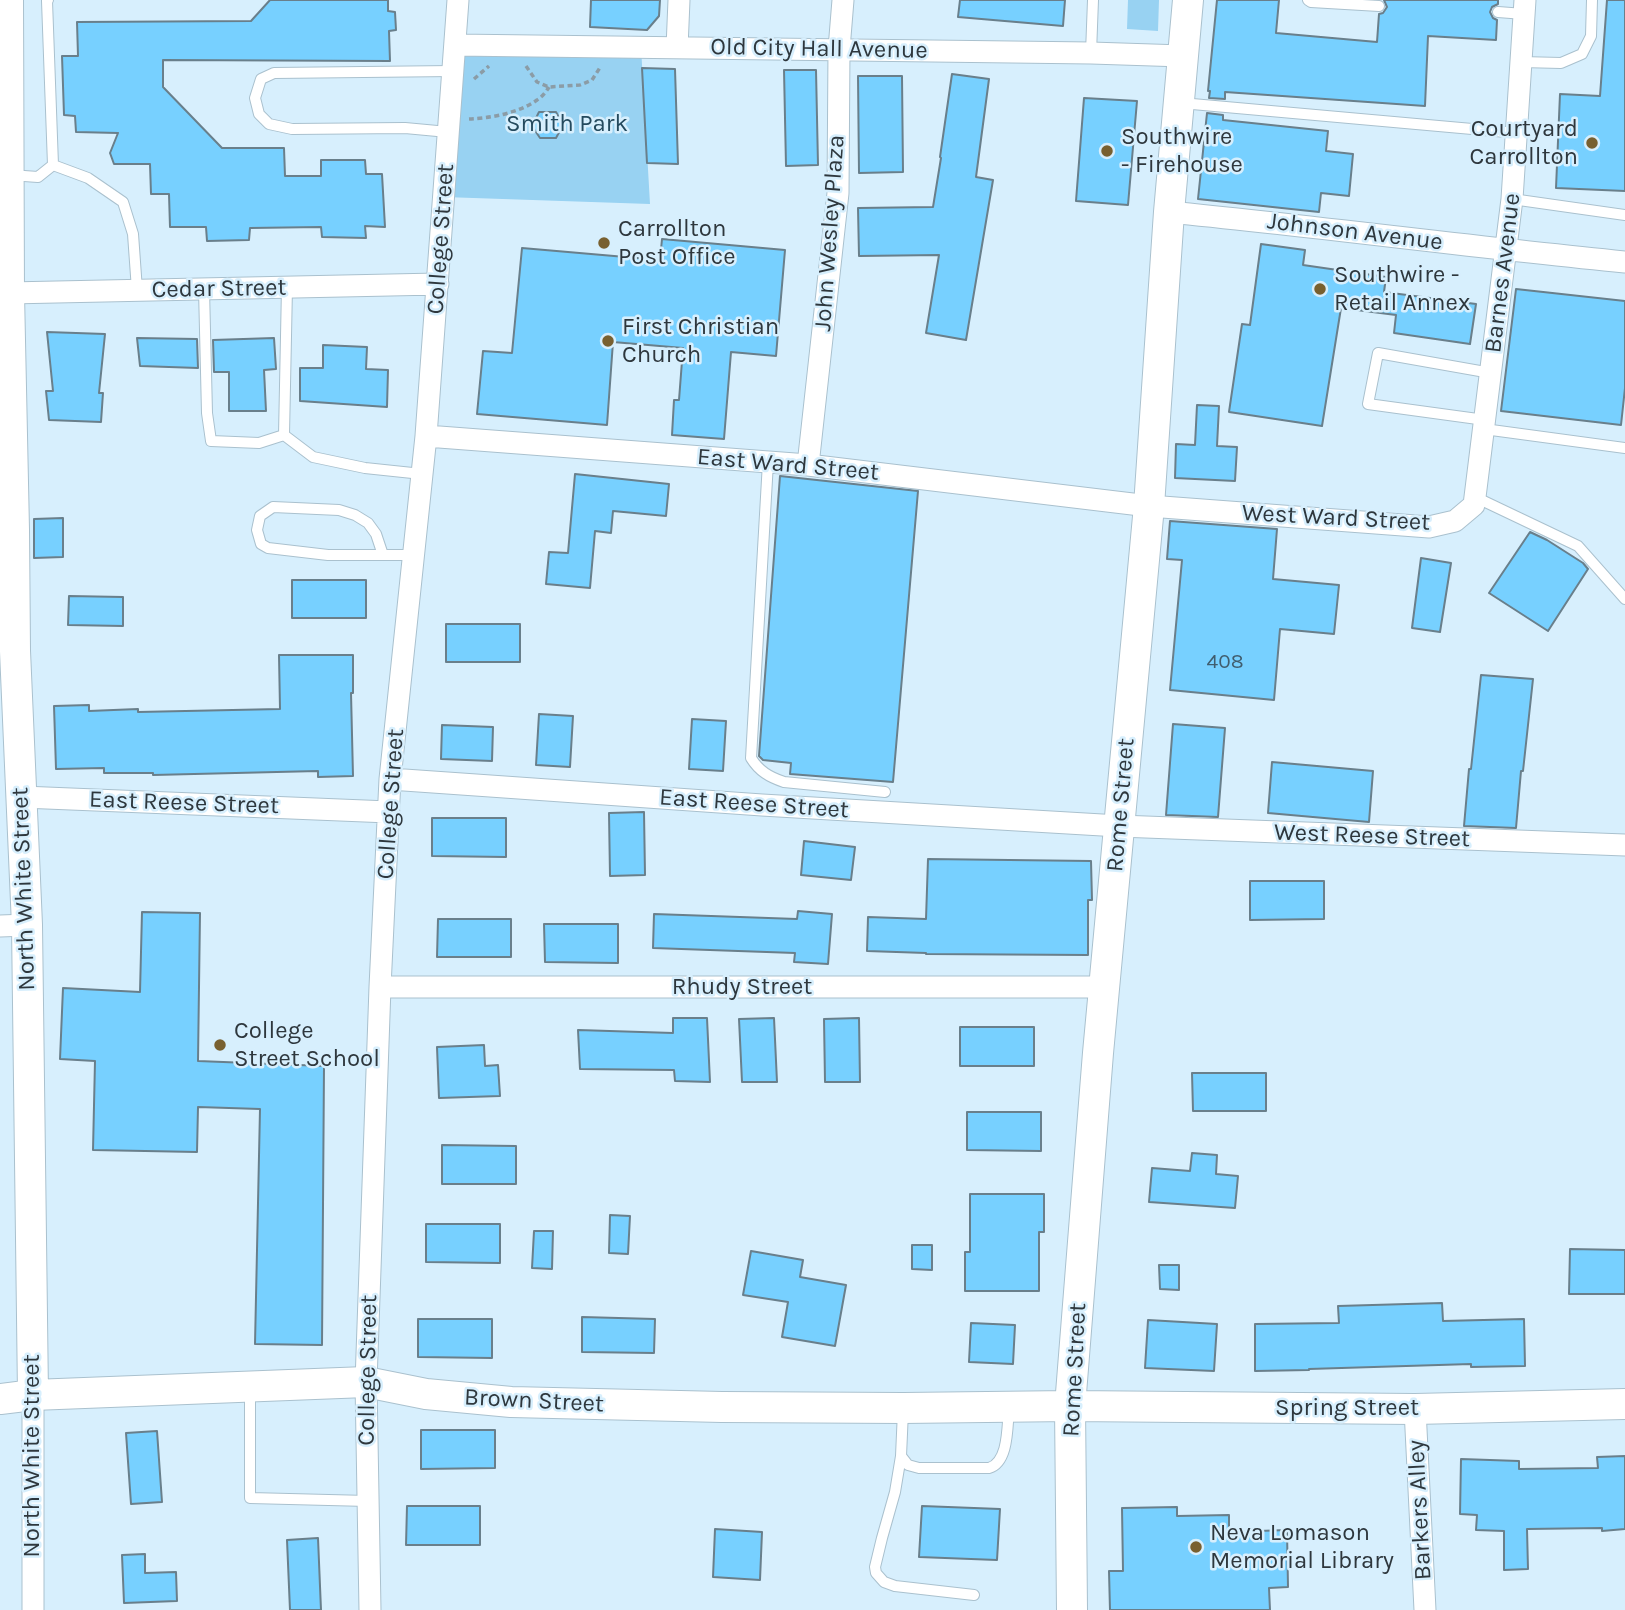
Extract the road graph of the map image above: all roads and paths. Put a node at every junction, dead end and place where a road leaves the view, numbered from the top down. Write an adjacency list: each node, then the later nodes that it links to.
1 (48, 0): 26 (lane)
2 (458, 0): 13 (street, College Street)
3 (679, 0): 16 (street)
4 (843, 0): 17 (street, John Wesley Plaza)
5 (1093, 0): 18 (lane)
6 (1188, 0): 19 (street, Rome Street)
7 (1308, 0): 10 (lane)
8 (1592, 0): 20 (lane)
9 (5, 2): 27 (street, North White Street)
10 (1379, 6)
11 (1525, 7): 12 (lane); 20 (street, Barnes Avenue)
12 (1498, 12)
13 (455, 45): 14 (street, Old City Hall Avenue); 21 (street, College Street)
14 (516, 46): 15 (street, Old City Hall Avenue); 22 (path); 24 (path)
15 (606, 47): 16 (street, Old City Hall Avenue); 22 (path)
16 (677, 48): 17 (street, Old City Hall Avenue)
17 (839, 49): 18 (street, Old City Hall Avenue); 44 (street, John Wesley Plaza)
18 (1091, 53): 19 (street, Old City Hall Avenue)
19 (1183, 57): 23 (street, Rome Street)
20 (1521, 62): 25 (street, Barnes Avenue)
21 (453, 71): 24 (street, College Street); 24 (lane)
22 (549, 88): 24 (path)
23 (1179, 103): 25 (lane); 29 (street, Rome Street)
24 (450, 117): 33 (street, College Street)
25 (1517, 133): 28 (street, Barnes Avenue)
26 (54, 165): 27 (lane); 36 (lane)
27 (8, 175): 37 (street, North White Street)
28 (1512, 199): 30 (lane); 31 (street, Barnes Avenue)
29 (1169, 212): 31 (street, Johnson Avenue); 47 (street, Rome Street)
30 (1625, 215)
31 (1506, 250): 32 (street, Johnson Avenue); 38 (street, Barnes Avenue)
32 (1625, 262)
33 (438, 284): 34 (street, Cedar Street); 41 (street, College Street)
34 (287, 287): 35 (street, Cedar Street); 40 (lane)
35 (204, 289): 36 (street, Cedar Street); 40 (lane)
36 (137, 290): 37 (street, Cedar Street)
37 (4, 293): 48 (street, North White Street)
38 (1491, 376): 39 (street); 39 (lane)
39 (1485, 425): 42 (lane); 46 (street)
40 (284, 435): 45 (lane)
41 (426, 436): 43 (street, East Ward Street); 45 (street, College Street)
42 (1625, 448)
43 (768, 462): 44 (street, East Ward Street); 54 (lane)
44 (808, 465): 47 (street, East Ward Street)
45 (422, 474): 50 (street, College Street)
46 (1475, 498): 47 (street, West Ward Street); 51 (lane)
47 (1149, 506): 57 (street, Rome Street)
48 (7, 531): 52 (street, North White Street)
49 (383, 555): 49 (lane); 50 (lane)
50 (414, 555): 53 (street, College Street)
51 (1625, 599)
52 (7, 650): 55 (street, North White Street)
53 (390, 779): 56 (street, College Street); 57 (street, East Reese Street)
54 (885, 792)
55 (22, 797): 56 (street, East Reese Street); 59 (street, North White Street)
56 (389, 812): 60 (street, College Street)
57 (1119, 826): 58 (street, West Reese Street); 61 (street, Rome Street)
58 (1625, 845)
59 (13, 925): 64 (street, North White Street)
60 (380, 987): 61 (street, Rhudy Street); 62 (street, College Street)
61 (1104, 987): 68 (street, Rome Street)
62 (366, 1382): 63 (street, Brown Street); 69 (street, Brown Street); 72 (street, College Street)
63 (250, 1387): 64 (street, Brown Street); 72 (lane)
64 (33, 1395): 65 (street, Brown Street); 74 (street, North White Street)
65 (0, 1399)
66 (1625, 1404): 70 (street, Spring Street)
67 (1009, 1406): 68 (street, Brown Street); 69 (street, Brown Street); 71 (lane)
68 (1070, 1406): 70 (street, Spring Street); 76 (street, Rome Street)
69 (903, 1408): 71 (lane)
70 (1415, 1409): 77 (street, Barkers Alley)
71 (901, 1456): 73 (lane)
72 (368, 1501): 75 (street, College Street)
73 (974, 1595)
74 (33, 1610)
75 (370, 1610)
76 (1072, 1610)
77 (1425, 1610)

